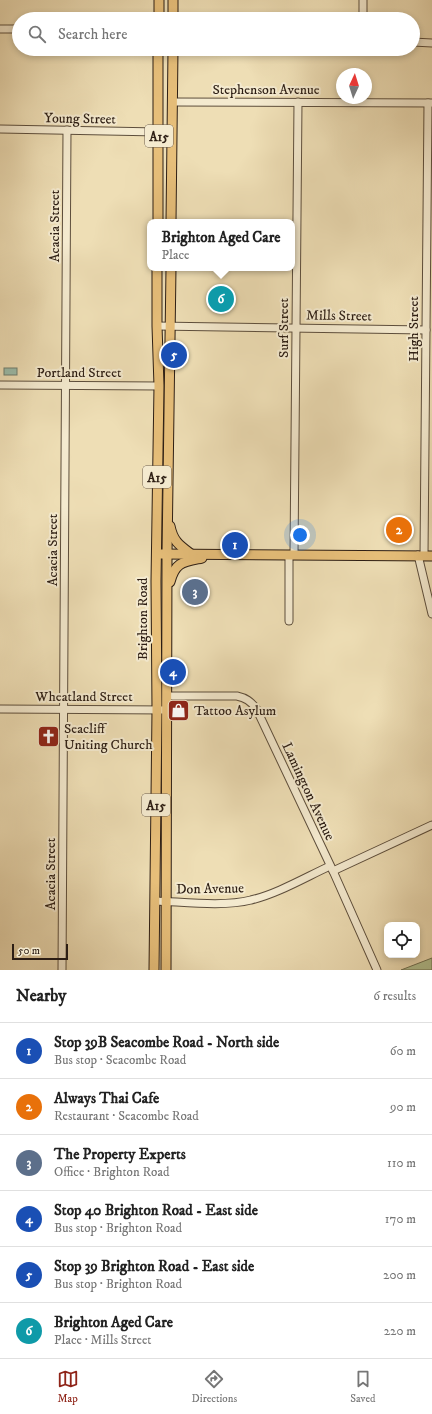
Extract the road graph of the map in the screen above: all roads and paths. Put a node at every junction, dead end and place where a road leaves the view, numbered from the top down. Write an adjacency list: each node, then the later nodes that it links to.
1 (159, 0): 4 (main road)
2 (173, 0): 5 (main road)
3 (363, 0): 6 (street)
4 (159, 12)
5 (173, 12)
6 (363, 12)
7 (0, 29): 8 (street)
8 (12, 29)
9 (420, 42): 10 (street)
10 (432, 43)
11 (158, 56): 18 (main road, A15)
12 (173, 56): 13 (main road, A15)
13 (172, 102): 14 (street, Stephenson Avenue); 20 (main road, A15)
14 (298, 102): 15 (street, Stephenson Avenue); 25 (street, Surf Street)
15 (430, 103): 26 (street, High Street)
16 (0, 130): 17 (street, Young Street)
17 (67, 130): 18 (street, Young Street); 28 (street, Acacia Street)
18 (159, 132): 19 (main road, A15)
19 (158, 219)
20 (171, 219)
21 (157, 271): 23 (main road, Brighton Road / A15)
22 (171, 271): 24 (main road, Brighton Road / A15)
23 (157, 326): 24 (street, Mills Street); 29 (main road, Brighton Road / A15)
24 (170, 326): 25 (street, Mills Street); 30 (main road, Brighton Road / A15)
25 (296, 328): 26 (street, Mills Street); 35 (street, Surf Street)
26 (426, 330): 36 (street, High Street)
27 (0, 385): 28 (street, Portland Street)
28 (67, 385): 29 (street, Portland Street); 42 (street, Acacia Street)
29 (159, 386): 31 (main road, Brighton Road / A15)
30 (167, 509): 32 (main road, Brighton Road / A15); 33 (main road)
31 (156, 554): 32 (main road); 43 (main road, Brighton Road / A15)
32 (167, 554): 33 (main road); 37 (main road, Brighton Road / A15)
33 (191, 554): 34 (main road)
34 (225, 554): 35 (main road); 37 (main road)
35 (292, 555): 36 (main road); 39 (street, Surf Street)
36 (425, 556): 38 (street, High Street)
37 (166, 600): 40 (main road, Brighton Road / A15)
38 (432, 614)
39 (289, 621)
40 (167, 696): 44 (main road, Brighton Road / A15); 46 (street, Lamington Avenue)
41 (0, 709): 42 (street, Wheatland Street)
42 (64, 709): 43 (street, Wheatland Street); 49 (street, Acacia Street)
43 (157, 710): 44 (street, Wheatland Street); 47 (main road, Brighton Road / A15)
44 (167, 710): 48 (main road, Brighton Road / A15)
45 (432, 825): 46 (street, Don Avenue)
46 (332, 868): 48 (street, Don Avenue); 52 (street, Lamington Avenue)
47 (156, 901): 48 (street, Don Avenue); 50 (main road, Brighton Road / A15)
48 (166, 901): 51 (main road, Brighton Road / A15)
49 (62, 970)
50 (154, 970)
51 (166, 970)
52 (377, 970)

